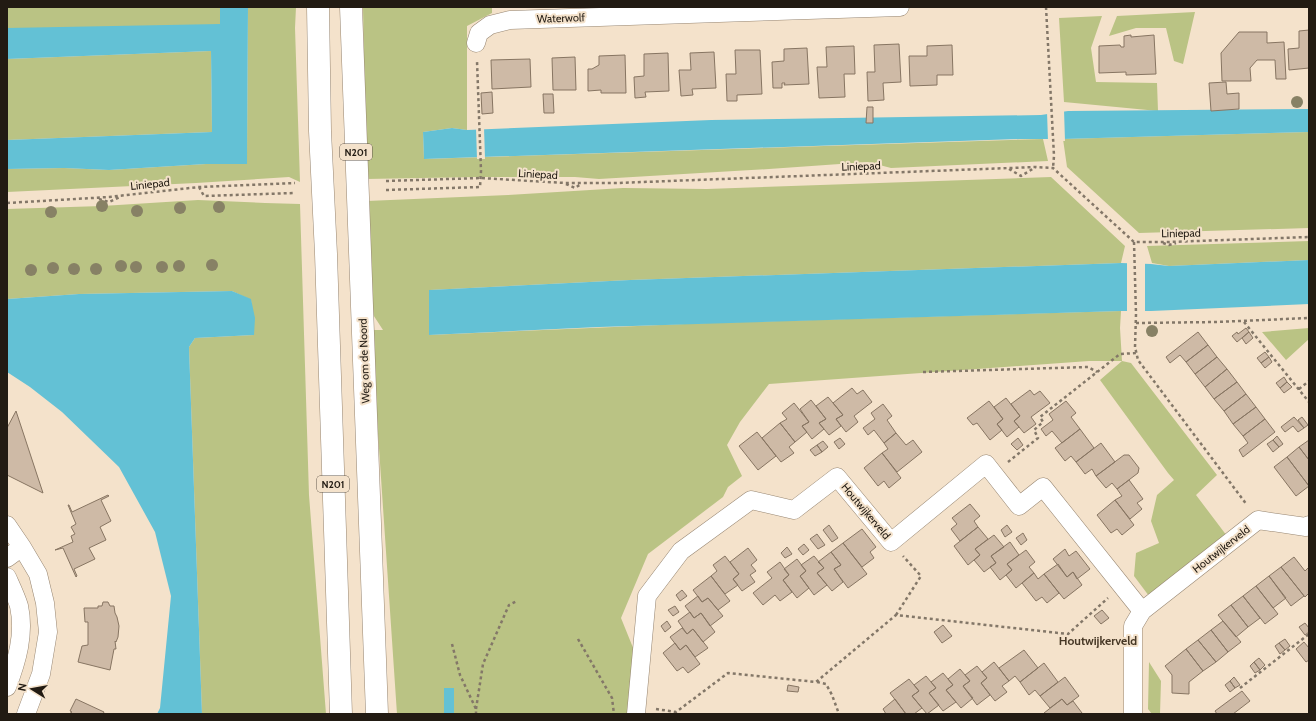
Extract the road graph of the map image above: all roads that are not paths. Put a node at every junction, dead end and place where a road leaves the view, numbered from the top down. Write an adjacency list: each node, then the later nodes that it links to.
1 (318, 7): 16 (highway, N201)
2 (351, 7): 17 (highway, Weg om de Noord / N201)
3 (900, 7): 4 (street, Waterwolf)
4 (833, 8): 5 (street, Waterwolf)
5 (510, 13): 6 (street, Waterwolf)
6 (476, 43)
7 (7, 525): 9 (street)
8 (1309, 525): 12 (street, Houtwijkerveld)
9 (22, 547): 10 (street); 15 (street)
10 (7, 558)
11 (7, 577): 13 (street)
12 (1142, 611): 14 (street, Houtwijkerveld); 18 (street, Houtwijkerveld)
13 (7, 687)
14 (636, 711)
15 (26, 714)
16 (341, 714)
17 (377, 714)
18 (1133, 714)

